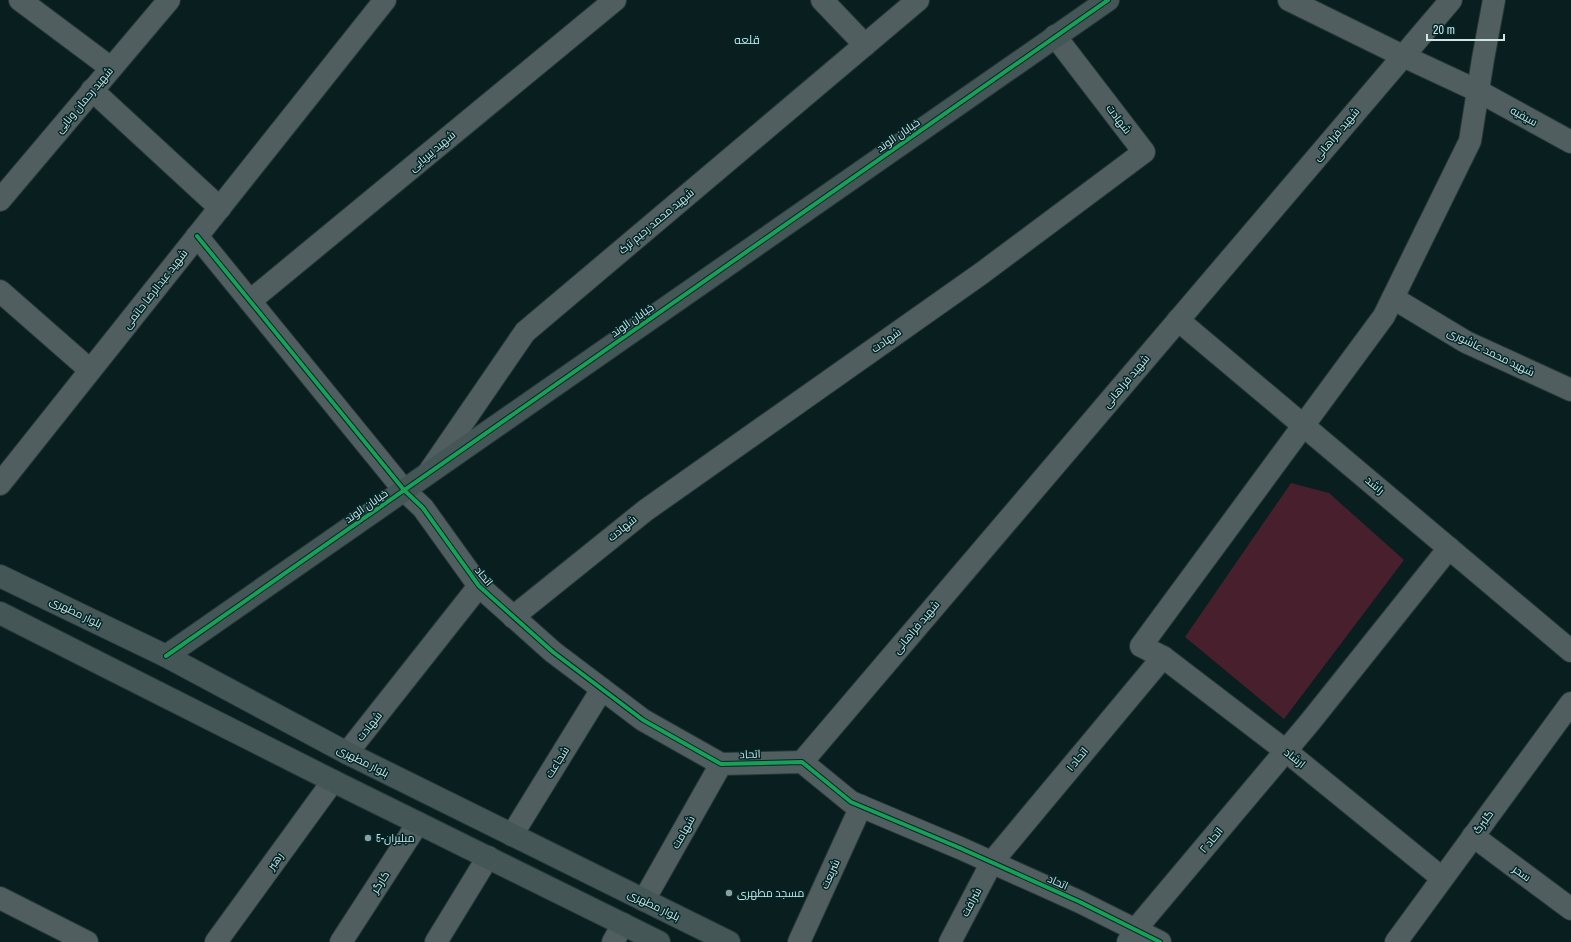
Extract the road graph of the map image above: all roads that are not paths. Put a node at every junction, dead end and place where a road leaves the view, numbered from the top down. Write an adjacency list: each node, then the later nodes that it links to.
1 (20, 0): 14 (street)
2 (169, 0): 14 (street, شهید رحمان ونایی)
3 (385, 0): 19 (street, شهید عبدالرضا حاتمی)
4 (615, 0): 23 (street, شهید پیریایی)
5 (822, 0): 12 (street)
6 (918, 0): 12 (street, شهید محمد رحیم ترک)
7 (1108, 0): 11 (main road, خیابان الوند)
8 (1289, 0): 13 (street, سیفیه)
9 (1451, 0): 13 (street, شهید فراهانی)
10 (1494, 0): 16 (street)
11 (1056, 36): 28 (main road, خیابان الوند); 35 (street, شهادت)
12 (865, 45): 28 (street, شهید محمد رحیم ترک)
13 (1403, 56): 16 (street, سیفیه); 24 (street, شهید فراهانی)
14 (111, 68): 15 (street, شهید رحمان ونایی)
15 (92, 90): 18 (street, شهید رحمان ونایی); 19 (street)
16 (1478, 91): 17 (street, سیفیه); 22 (street)
17 (1571, 142)
18 (0, 200)
19 (220, 208): 20 (street, شهید عبدالرضا حاتمی)
20 (197, 236): 23 (street, اتحاد); 25 (street, شهید عبدالرضا حاتمی)
21 (0, 290): 25 (street)
22 (1393, 298): 26 (street, شهید محمد عاشوری); 27 (street)
23 (250, 301): 30 (street, اتحاد)
24 (1178, 320): 27 (street, راشد); 43 (street, شهید فراهانی)
25 (90, 370): 29 (street, شهید عبدالرضا حاتمی)
26 (1571, 390)
27 (1304, 426): 31 (street, راشد); 38 (street, ارشاد)
28 (428, 473): 30 (main road, خیابان الوند)
29 (0, 484)
30 (404, 490): 33 (street, اتحاد); 37 (main road, خیابان الوند)
31 (1449, 548): 36 (street, راشد); 41 (street, اتحاد ۲)
32 (0, 576): 37 (main road, بلوار مطهری)
33 (479, 586): 35 (street, اتحاد); 42 (street, شهادت)
34 (0, 613): 45 (main road)
35 (513, 617): 39 (street, اتحاد)
36 (1571, 651)
37 (166, 656): 42 (main road, بلوار مطهری)
38 (1163, 657): 41 (street, ارشاد); 51 (street, اتحاد ۱)
39 (602, 689): 44 (street, اتحاد); 48 (street, شجاعت)
40 (1571, 703): 49 (street, گلبرگ)
41 (1286, 751): 52 (street, ارشاد); 57 (street, اتحاد ۲)
42 (347, 753): 48 (main road, بلوار مطهری)
43 (802, 762): 44 (street, اتحاد); 46 (street, اتحاد)
44 (721, 764): 54 (street, شهامت)
45 (333, 781): 47 (main road); 59 (street, رهبر)
46 (861, 806): 51 (street, اتحاد); 64 (street, شریعت)
47 (418, 823): 50 (main road); 60 (street, کارگر)
48 (512, 835): 54 (main road, بلوار مطهری)
49 (1473, 836): 52 (street, گلبرگ); 55 (street, سحر)
50 (488, 858): 56 (main road); 61 (street)
51 (992, 862): 57 (street, اتحاد); 65 (street, شرافت)
52 (1442, 878): 67 (street, گلبرگ)
53 (0, 898): 58 (street)
54 (644, 900): 63 (main road, بلوار مطهری)
55 (1571, 909)
56 (618, 933): 62 (main road)
57 (1132, 936): 66 (street, اتحاد)
58 (87, 942)
59 (216, 942)
60 (341, 942)
61 (436, 942)
62 (659, 942)
63 (729, 942)
64 (799, 942)
65 (950, 942)
66 (1160, 942)
67 (1396, 942)

